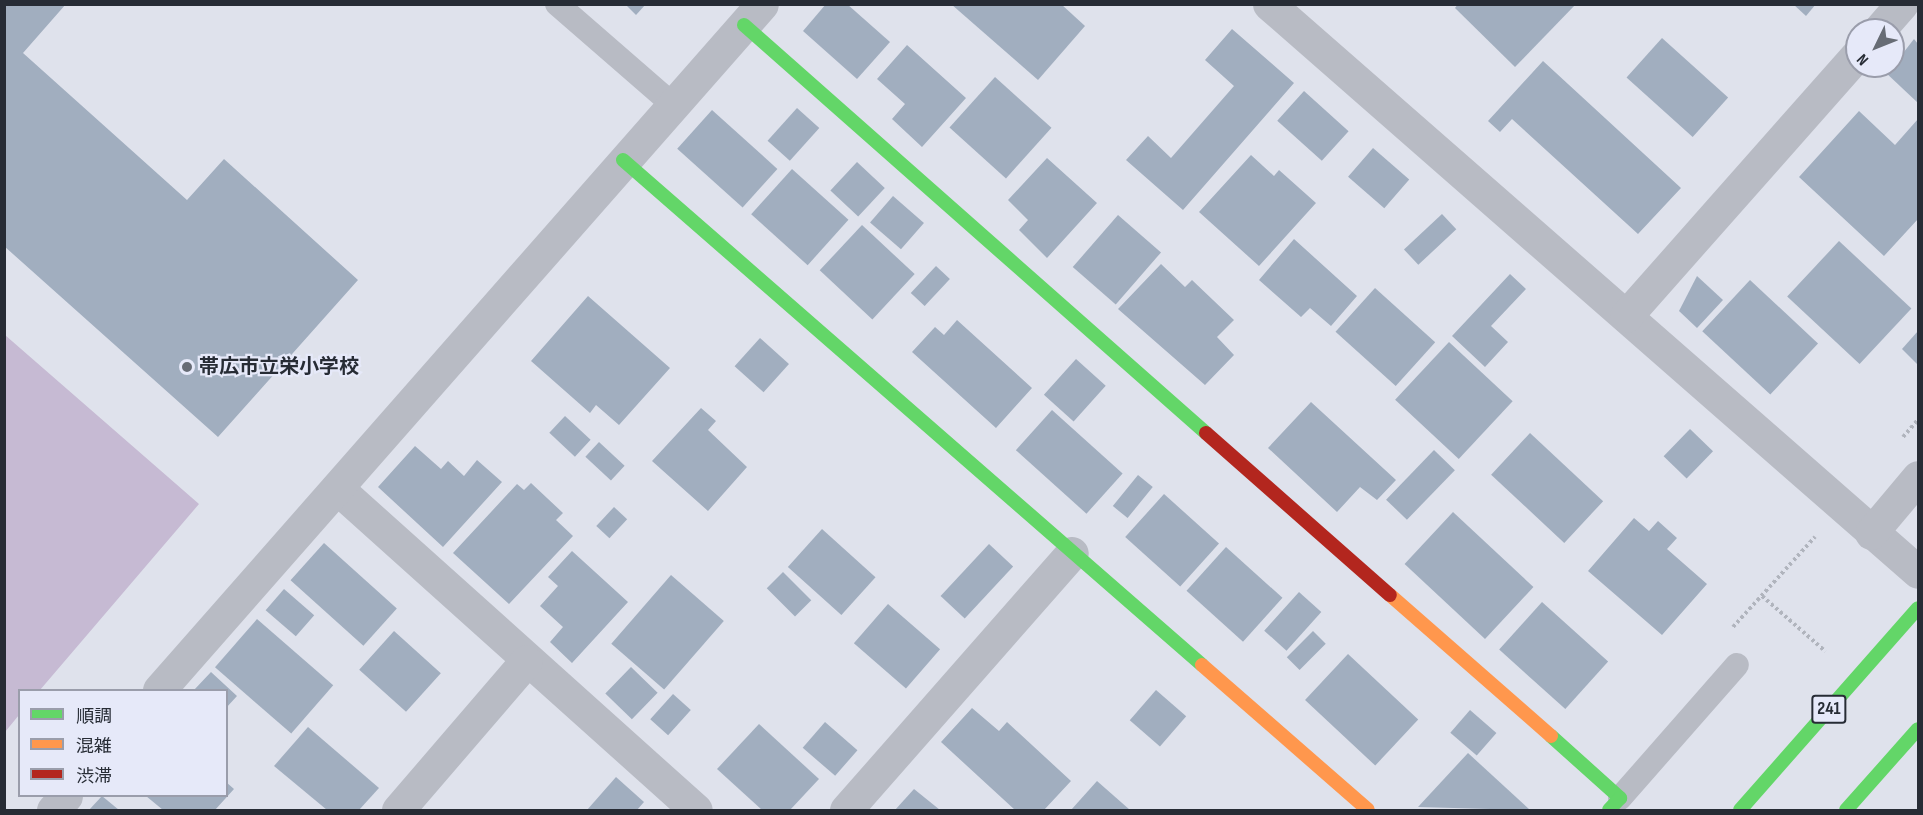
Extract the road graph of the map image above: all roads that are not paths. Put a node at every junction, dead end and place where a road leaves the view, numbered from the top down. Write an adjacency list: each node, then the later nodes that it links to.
1 (557, 4): 7 (lane)
2 (1902, 4): 5 (street)
3 (1274, 6): 9 (street)
4 (755, 11): 7 (street); 21 (main road)
5 (1890, 18)
6 (1845, 69): 9 (street)
7 (673, 105): 8 (street)
8 (623, 160): 11 (street); 13 (main road)
9 (1626, 316): 12 (street)
10 (1918, 477): 12 (street)
11 (337, 488): 16 (street); 18 (street)
12 (1871, 533): 14 (street)
13 (1072, 553): 25 (street); 26 (main road)
14 (1918, 572)
15 (1918, 608): 27 (main road, 241)
16 (526, 661): 23 (street); 24 (street)
17 (1737, 665): 21 (lane)
18 (160, 689)
19 (1918, 729): 28 (main road)
20 (64, 797): 22 (street)
21 (1615, 804)
22 (53, 810)
23 (398, 810)
24 (696, 810)
25 (846, 810)
26 (1368, 810)
27 (1740, 810)
28 (1846, 810)

